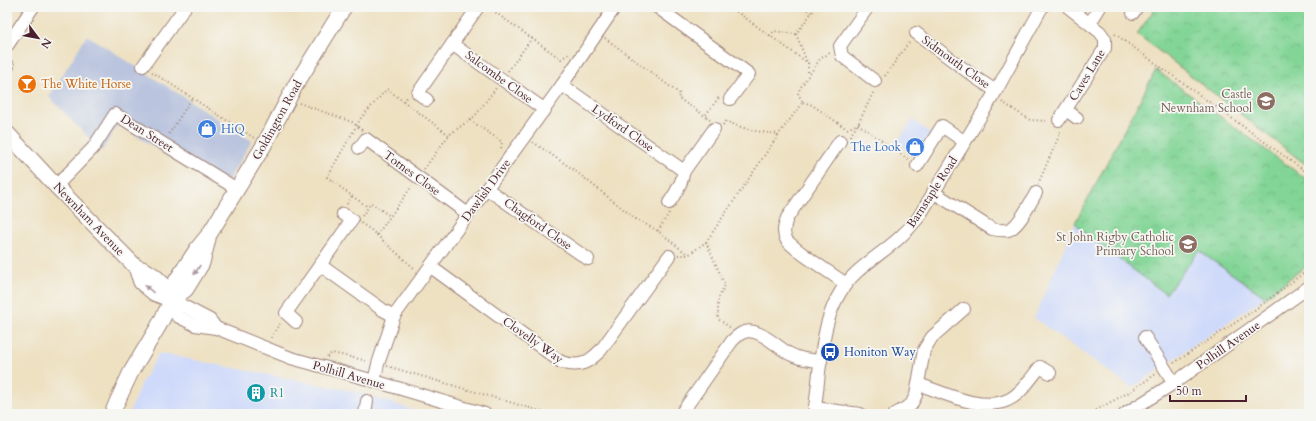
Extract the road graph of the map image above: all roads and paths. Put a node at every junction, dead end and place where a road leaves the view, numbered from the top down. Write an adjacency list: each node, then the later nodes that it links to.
1 (185, 7): 28 (street)
2 (344, 7): 36 (main road, Goldington Road)
3 (478, 7): 23 (street, Salcombe Close)
4 (488, 7): 22 (path)
5 (615, 7): 18 (street, Dawlish Drive)
6 (657, 7): 35 (street)
7 (730, 7): 21 (path)
8 (804, 7): 15 (path)
9 (816, 7): 15 (path)
10 (868, 7): 25 (street)
11 (1042, 7): 33 (street, Barnstaple Road)
12 (1068, 7): 16 (street, Caves Lane)
13 (1100, 7): 16 (street)
14 (36, 9): 24 (street)
15 (812, 13): 20 (path)
16 (1090, 23): 41 (street, Caves Lane)
17 (1112, 32): 58 (path)
18 (598, 33): 26 (street, Dawlish Drive); 42 (path)
19 (916, 33): 33 (street, Sidmouth Close)
20 (796, 34): 21 (path); 27 (path)
21 (770, 36): 27 (path)
22 (532, 38): 26 (path); 30 (path)
23 (452, 44): 30 (street, Salcombe Close); 37 (street, Salcombe Close)
24 (7, 46)
25 (840, 46): 29 (path); 31 (street)
26 (588, 48): 32 (street, Dawlish Drive)
27 (808, 63): 29 (path)
28 (142, 66): 34 (path)
29 (808, 76): 39 (path)
30 (502, 79): 40 (street, Salcombe Close); 44 (path)
31 (875, 81)
32 (562, 86): 40 (street, Dawlish Drive); 57 (street, Lydford Close)
33 (994, 94): 41 (path); 51 (street, Barnstaple Road)
34 (192, 98): 52 (path); 53 (path)
35 (730, 99): 42 (path)
36 (288, 100): 53 (main road, Goldington Road); 54 (path)
37 (427, 100)
38 (403, 101): 47 (path)
39 (803, 102): 46 (path); 56 (path)
40 (545, 110): 48 (street, Dawlish Drive)
41 (1062, 115): 43 (street, Caves Lane); 64 (path)
42 (705, 116): 45 (path)
43 (1078, 118)
44 (470, 119): 47 (path); 55 (path)
45 (712, 124): 46 (path); 57 (street)
46 (779, 134): 73 (path)
47 (449, 135): 59 (path)
48 (525, 137): 55 (street, Dawlish Drive); 71 (path)
49 (9, 140): 60 (main road, Newnham Avenue)
50 (840, 141): 80 (street)
51 (965, 142): 56 (street); 63 (street, Barnstaple Road)
52 (163, 143): 60 (street, Dean Street); 61 (street, Dean Street)
53 (264, 144): 61 (main road, Goldington Road)
54 (362, 144): 59 (street, Totnes Close)
55 (506, 163): 62 (street, Dawlish Drive)
56 (917, 166)
57 (684, 171): 66 (street)
58 (1309, 174)
59 (418, 177): 68 (street, Totnes Close); 69 (path)
60 (56, 186): 82 (main road, Newnham Avenue)
61 (237, 189): 82 (main road, Goldington Road)
62 (487, 189): 68 (street, Dawlish Drive); 75 (street, Chagford Close)
63 (934, 192): 64 (street); 80 (street, Barnstaple Road)
64 (1036, 193)
65 (352, 196): 67 (path)
66 (669, 203): 71 (path)
67 (368, 207): 69 (path); 70 (path)
68 (468, 214): 77 (street, Dawlish Drive)
69 (390, 216): 72 (path)
70 (351, 219): 72 (path); 76 (street)
71 (658, 231): 73 (path)
72 (376, 235): 79 (path)
73 (706, 242): 87 (path)
74 (669, 256): 77 (street, Clovelly Way)
75 (588, 259)
76 (320, 265): 84 (street); 85 (street)
77 (431, 267): 79 (street, Dawlish Drive)
78 (1309, 269): 93 (path)
79 (424, 277): 85 (street, Dawlish Drive)
80 (846, 284): 90 (street, Barnstaple Road)
81 (1309, 287): 96 (street, Polhill Avenue)
82 (172, 300): 89 (street, Polhill Avenue); 101 (main road, Goldington Road)
83 (964, 309): 97 (street)
84 (286, 313): 86 (street); 89 (path)
85 (394, 316): 91 (street, Dawlish Drive)
86 (296, 322)
87 (740, 334): 90 (street); 100 (street)
88 (1145, 337): 93 (street)
89 (264, 349): 92 (street, Polhill Avenue)
90 (821, 362): 99 (street, Barnstaple Road)
91 (378, 364): 92 (path); 95 (street, Dawlish Drive); 104 (path)
92 (317, 366): 95 (street, Polhill Avenue)
93 (1165, 368): 96 (street); 107 (path)
94 (1050, 373): 97 (street)
95 (374, 381): 103 (street, Polhill Avenue)
96 (1174, 383): 108 (street, Polhill Avenue)
97 (918, 384): 106 (street)
98 (367, 401): 102 (street)
99 (815, 411): 105 (street)
100 (685, 413)
101 (112, 414)
102 (365, 414)
103 (484, 414)
104 (550, 414)
105 (860, 414)
106 (895, 414)
107 (1089, 414)
108 (1125, 414)

